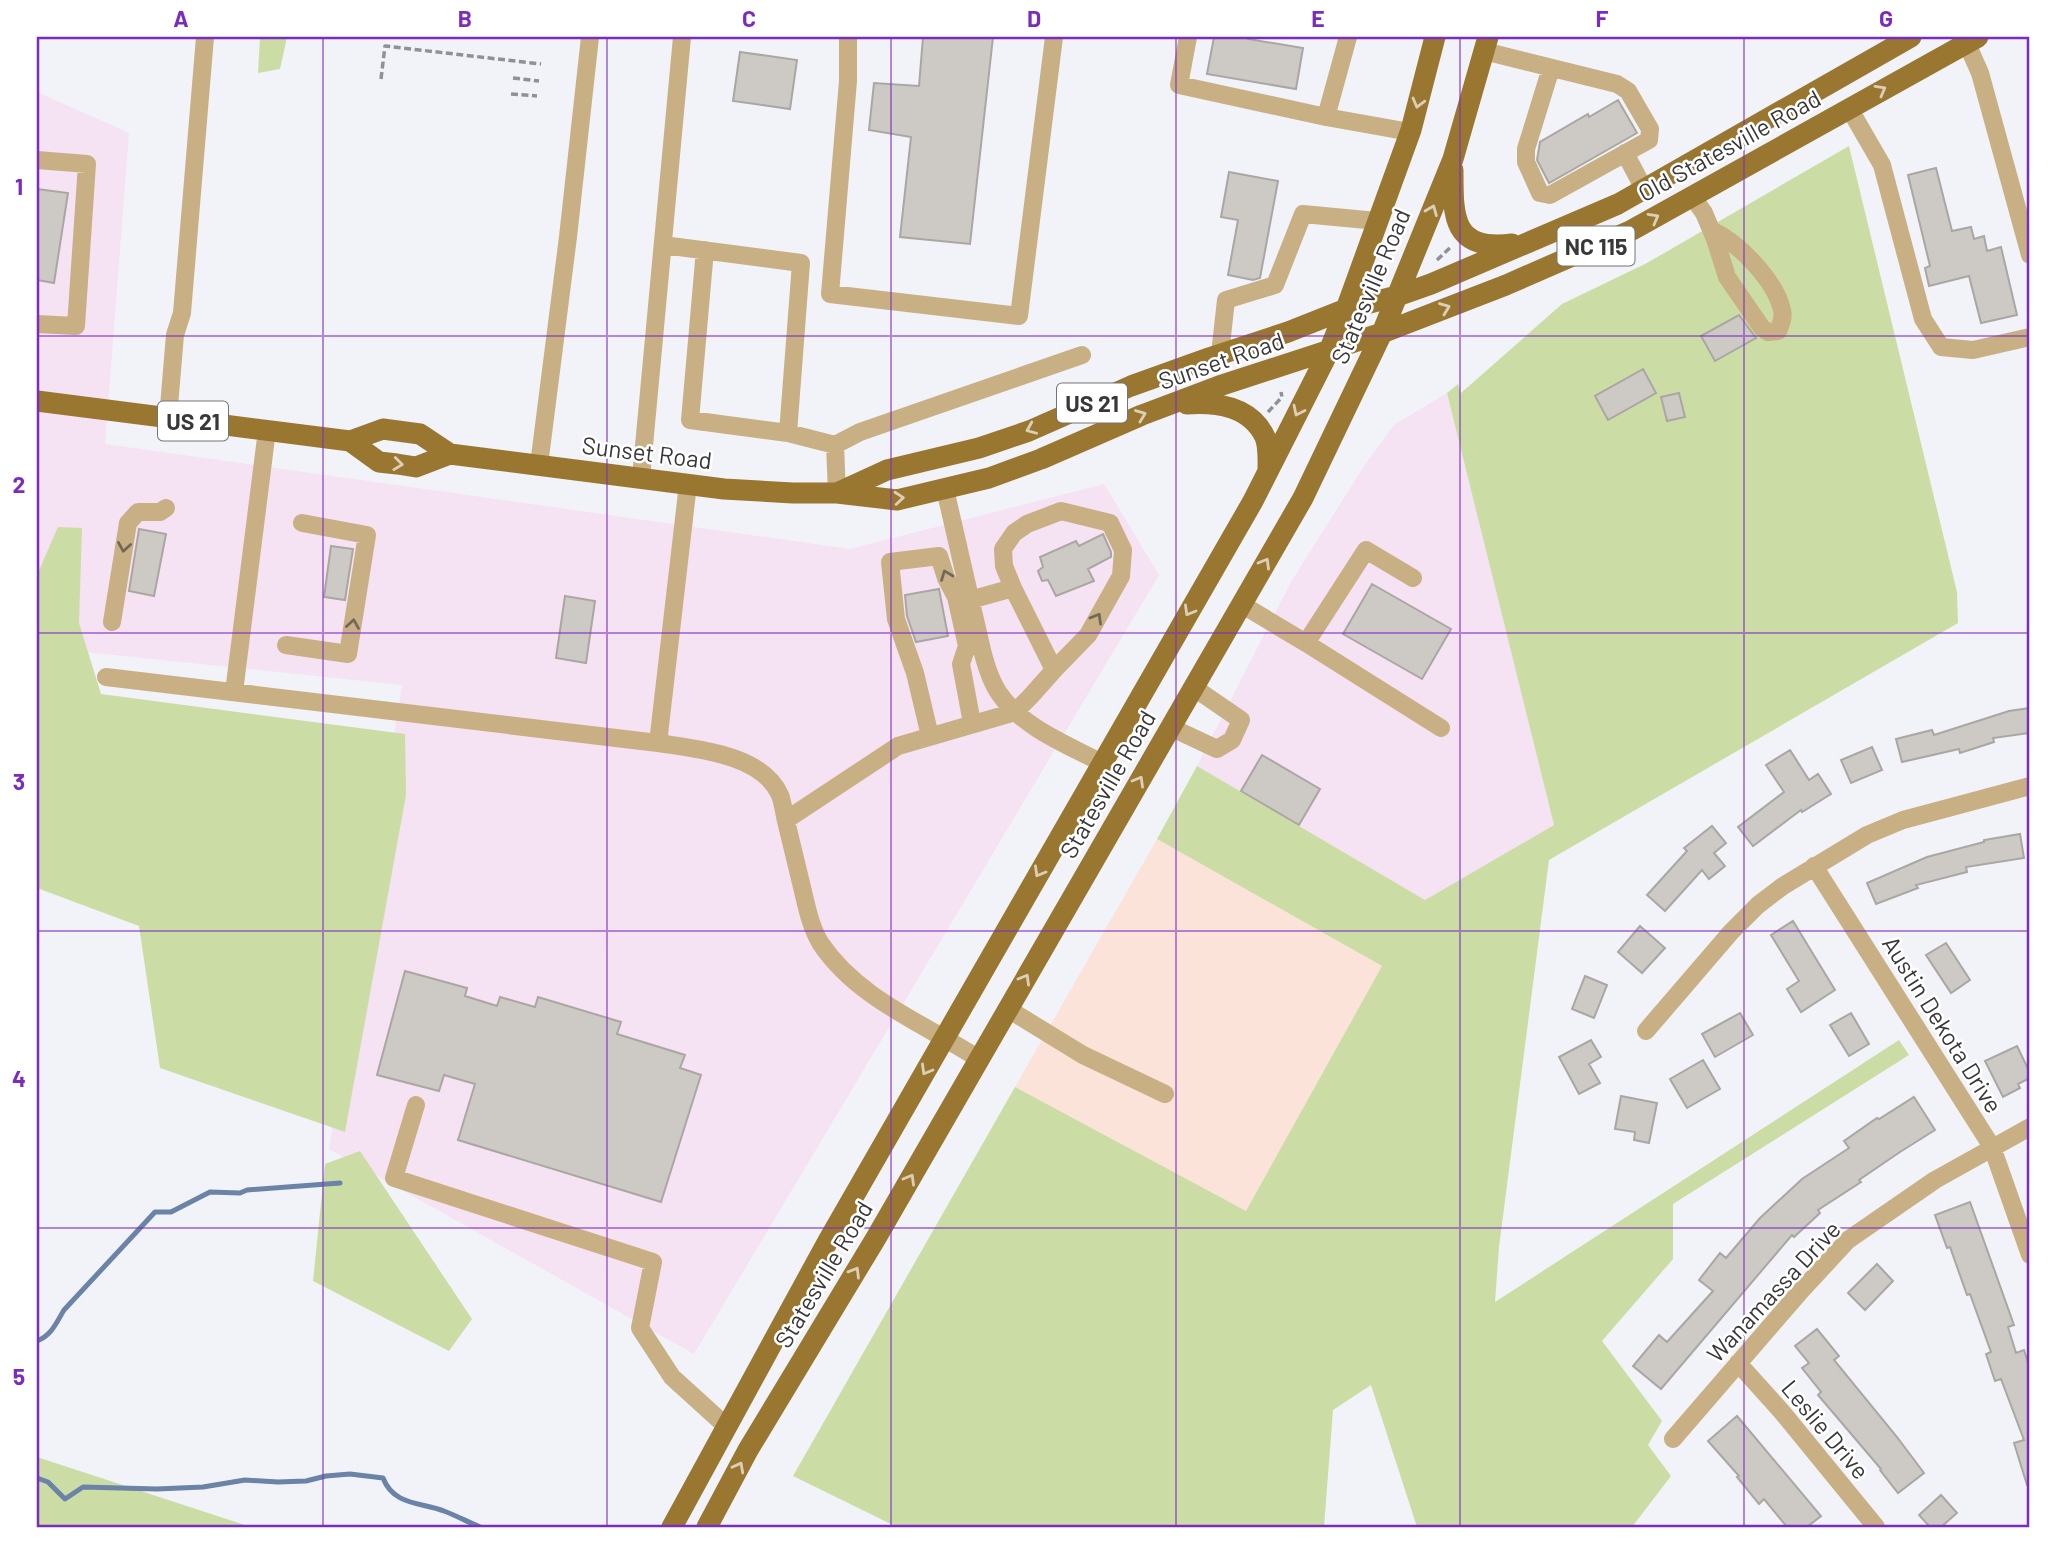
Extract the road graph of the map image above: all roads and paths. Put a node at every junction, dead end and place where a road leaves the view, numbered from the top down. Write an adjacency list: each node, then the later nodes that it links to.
1 (205, 37): 46 (street)
2 (590, 37): 53 (street)
3 (682, 37): 31 (street)
4 (848, 37): 5 (street)
5 (1054, 37)
6 (1188, 37): 20 (street)
7 (1348, 37): 20 (street)
8 (1435, 37): 21 (main road, Statesville Road, one-way to 21)
9 (1911, 37): 25 (main road, Old Statesville Road / NC 115)
10 (1970, 39): 19 (main road, Old Statesville Road / NC 115, one-way to 10); 33 (street)
11 (1486, 44): 13 (street); 23 (main road, Statesville Road)
12 (541, 64): 14 (path)
13 (1551, 68): 22 (street); 22 (street)
14 (381, 79)
15 (513, 79): 16 (path)
16 (539, 81)
17 (511, 94): 18 (path)
18 (537, 96)
19 (1849, 108): 26 (main road, Old Statesville Road / NC 115); 39 (street)
20 (1326, 117): 21 (street)
21 (1410, 132): 27 (main road, Statesville Road)
22 (1625, 153): 25 (street)
23 (1453, 159): 30 (main road); 35 (main road, Statesville Road, one-way to 23)
24 (37, 160): 37 (street)
25 (1644, 189): 30 (main road, Old Statesville Road / NC 115)
26 (1692, 196): 28 (street); 38 (main road, Old Statesville Road / NC 115, one-way to 26)
27 (1377, 221): 36 (main road, Statesville Road); 41 (street)
28 (1711, 230): 28 (street)
29 (1458, 239): 34 (path)
30 (1528, 242): 35 (main road, Old Statesville Road / NC 115)
31 (663, 245): 32 (street); 55 (street)
32 (705, 250): 49 (street); 49 (street)
33 (2030, 255)
34 (1433, 264)
35 (1396, 296): 36 (main road, Old Statesville Road / NC 115); 38 (main road, Statesville Road)
36 (1346, 309): 40 (main road, Statesville Road); 41 (main road, Sunset Road / US 21)
37 (37, 324)
38 (1382, 333): 40 (main road, Sunset Road / US 21); 64 (main road, Statesville Road, one-way to 38)
39 (2030, 337)
40 (1329, 351): 45 (main road, Sunset Road / US 21); 54 (main road, Statesville Road, one-way to 54)
41 (1220, 354): 58 (main road, Sunset Road / US 21, one-way to 58)
42 (1082, 355): 51 (street)
43 (1281, 392): 47 (path)
44 (37, 401): 46 (main road, Sunset Road / US 21)
45 (1171, 404): 54 (main road); 57 (main road, Sunset Road / US 21, one-way to 45)
46 (168, 418): 48 (main road, Sunset Road / US 21)
47 (1262, 419)
48 (267, 430): 50 (main road, Sunset Road / US 21); 71 (street)
49 (788, 433): 51 (street)
50 (350, 441): 52 (main road, Sunset Road / US 21); 52 (main road, Sunset Road / US 21, one-way to 52)
51 (835, 445): 58 (street)
52 (450, 454): 53 (main road, Sunset Road / US 21)
53 (540, 465): 55 (main road, Sunset Road / US 21)
54 (1268, 471): 78 (main road, Statesville Road, one-way to 78)
55 (641, 478): 56 (main road, Sunset Road / US 21)
56 (688, 484): 58 (main road, Sunset Road / US 21); 77 (street)
57 (945, 489): 58 (main road, Sunset Road / US 21, one-way to 57); 63 (street)
58 (837, 493)
59 (166, 508): 65 (street, one-way to 65)
60 (302, 523): 67 (street, one-way to 60)
61 (1413, 578): 66 (street)
62 (1013, 588): 63 (street); 68 (street); 68 (street, one-way to 62)
63 (970, 600): 72 (street)
64 (1241, 604): 66 (street); 70 (main road, Statesville Road)
65 (112, 622)
66 (1306, 643): 75 (street)
67 (286, 645)
68 (1054, 670): 72 (street)
69 (106, 677): 71 (street)
70 (1193, 687): 74 (main road, Statesville Road); 74 (street)
71 (234, 692): 77 (street)
72 (1015, 712): 73 (street); 78 (street)
73 (972, 723): 76 (street); 76 (street, one-way to 76)
74 (1170, 727): 82 (main road, Statesville Road, one-way to 74)
75 (1441, 728)
76 (930, 736): 80 (street)
77 (658, 743): 80 (street)
78 (1102, 763): 84 (main road, Statesville Road, one-way to 84)
79 (2030, 786): 81 (street)
80 (786, 820): 84 (street)
81 (1814, 866): 83 (street); 89 (street, Austin Dekota Drive)
82 (1008, 1009): 85 (main road, Statesville Road); 86 (street)
83 (1646, 1031)
84 (945, 1037): 85 (street); 92 (main road, Statesville Road, one-way to 92)
85 (979, 1059): 95 (main road, Statesville Road, one-way to 85)
86 (1165, 1094)
87 (415, 1105): 92 (street)
88 (2030, 1127): 89 (street, Wanamassa Drive)
89 (1992, 1147): 90 (street, Austin Dekota Drive); 91 (street, Wanamassa Drive)
90 (2030, 1255)
91 (1738, 1363): 93 (street, Wanamassa Drive); 96 (street, Leslie Drive)
92 (726, 1426): 94 (main road, Statesville Road)
93 (1673, 1439)
94 (672, 1527)
95 (707, 1527)
96 (1876, 1527)

